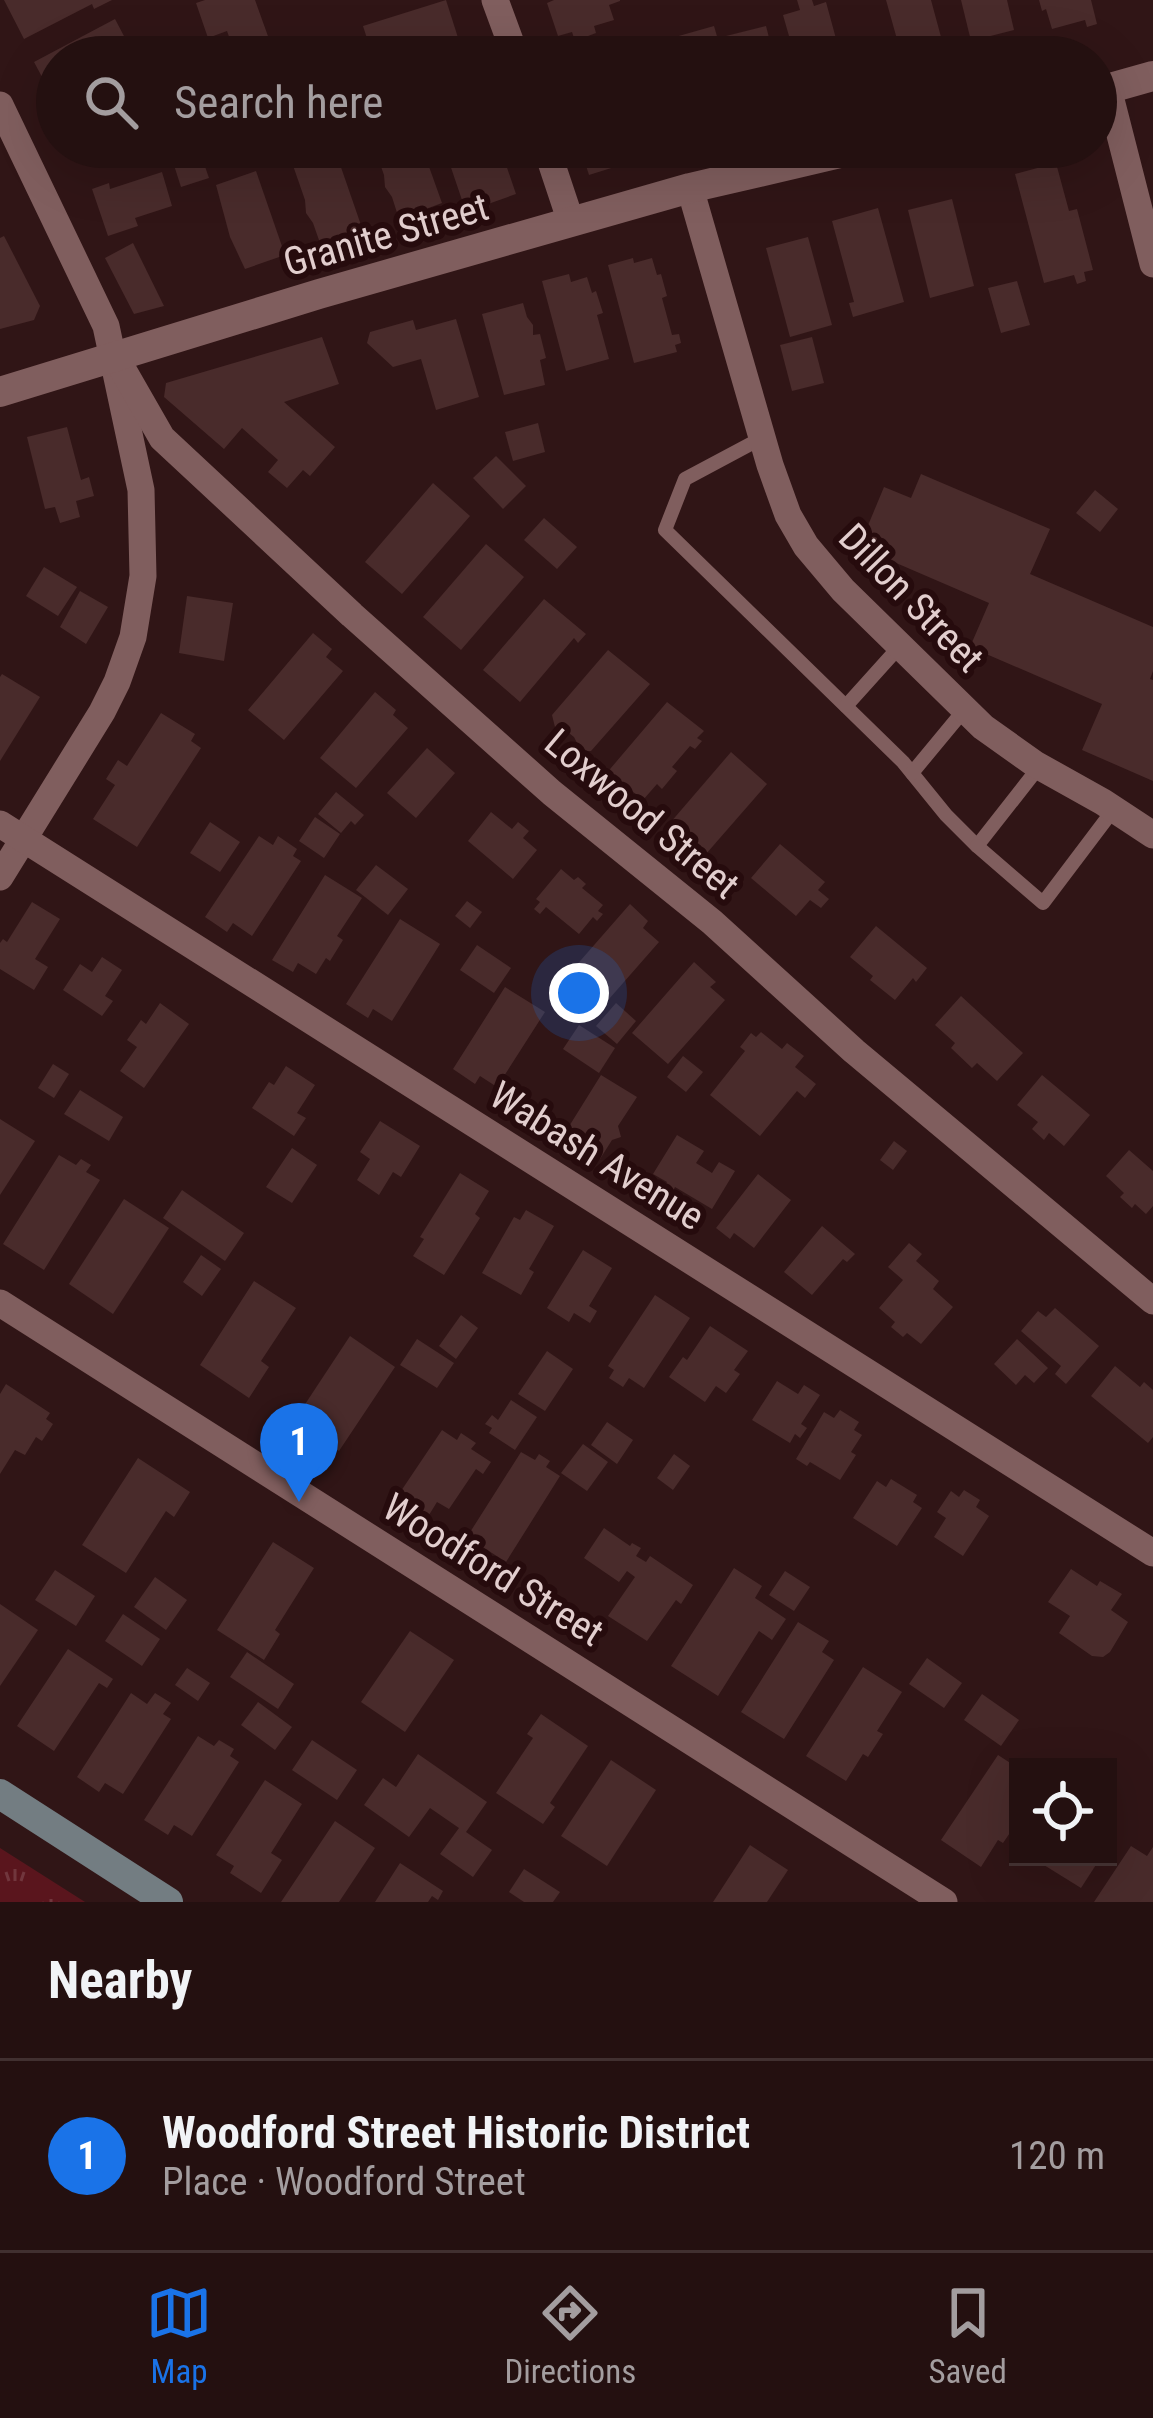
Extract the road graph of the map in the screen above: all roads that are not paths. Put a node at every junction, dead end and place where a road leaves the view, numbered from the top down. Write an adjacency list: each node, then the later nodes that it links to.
1 (495, 0): 2 (street)
2 (508, 36)
3 (1153, 76): 4 (street)
4 (1117, 86)
5 (0, 105): 12 (street)
6 (1117, 141): 11 (street)
7 (553, 168): 10 (street)
8 (776, 168): 9 (street, Granite Street)
9 (690, 188): 10 (street, Granite Street); 14 (street, Dillon Street)
10 (571, 222): 12 (street, Granite Street)
11 (1153, 264)
12 (115, 356): 13 (street, Granite Street); 21 (street); 25 (street, Loxwood Street)
13 (0, 392)
14 (762, 439): 15 (street, Dillon Street); 16 (lane)
15 (900, 646): 16 (lane); 17 (street, Dillon Street)
16 (846, 706): 19 (lane)
17 (965, 709): 18 (street, Dillon Street); 19 (lane)
18 (1039, 766): 20 (street, Dillon Street); 23 (lane)
19 (912, 773): 23 (lane)
20 (1114, 809): 22 (street, Dillon Street); 23 (lane)
21 (12, 831): 24 (street); 27 (street, Wabash Avenue)
22 (1153, 835)
23 (977, 846)
24 (0, 878)
25 (1153, 1301)
26 (0, 1303): 30 (street, Woodford Street)
27 (1153, 1553)
28 (0, 1793): 29 (main road)
29 (168, 1902)
30 (944, 1902)

